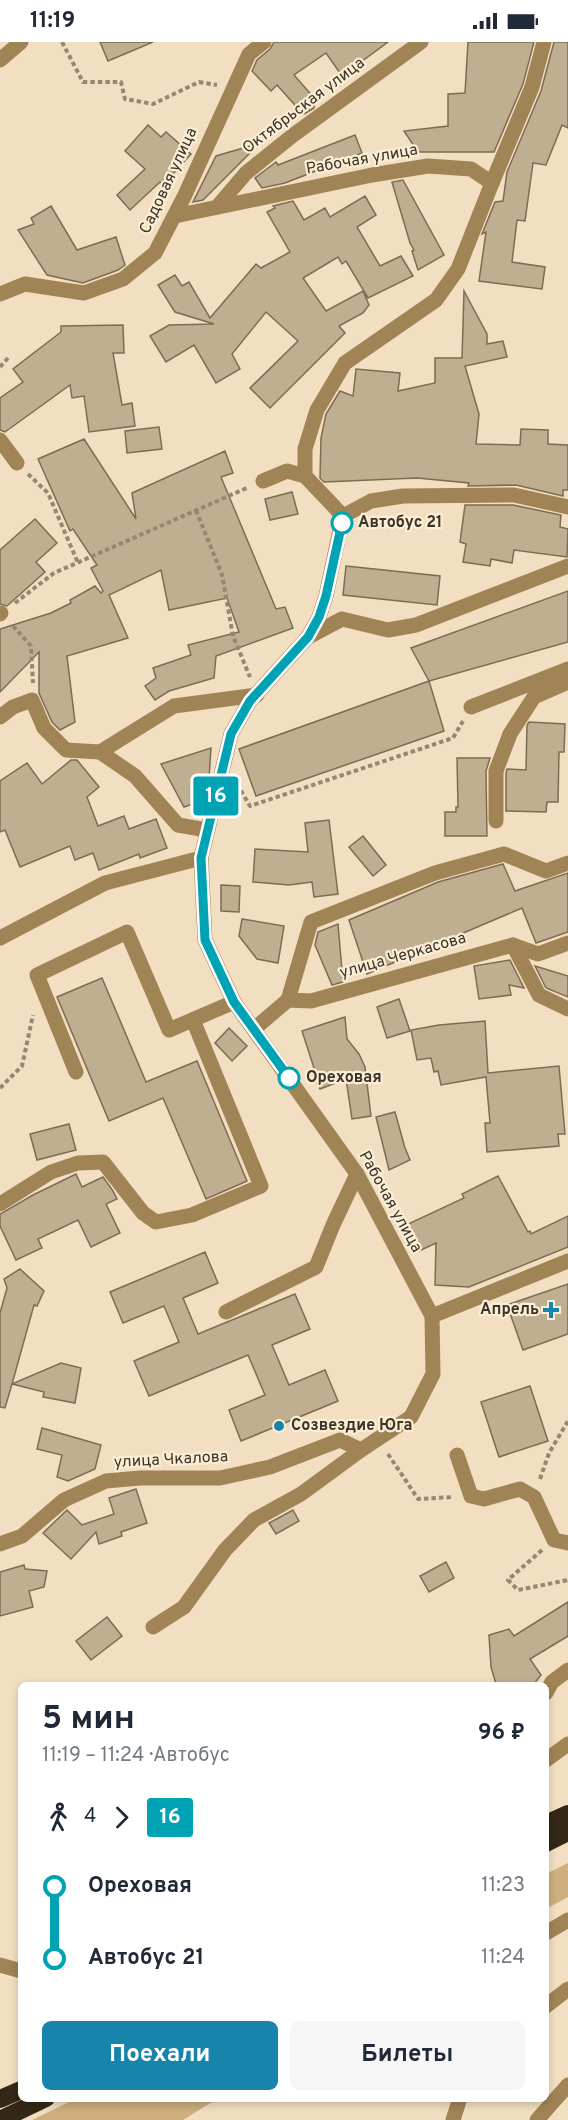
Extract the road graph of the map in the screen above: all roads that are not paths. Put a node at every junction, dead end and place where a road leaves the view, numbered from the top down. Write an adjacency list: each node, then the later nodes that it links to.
1 (21, 42): 5 (street)
2 (264, 42): 8 (street, Садовая улица)
3 (421, 42): 7 (street, Октябрьская улица)
4 (544, 42): 6 (street)
5 (0, 60)
6 (492, 183): 7 (street, Рабочая улица); 12 (street)
7 (217, 207): 8 (street, Рабочая улица)
8 (175, 216): 9 (street, Садовая улица)
9 (0, 294)
10 (0, 440): 11 (street)
11 (17, 463)
12 (305, 476): 13 (street); 15 (street)
13 (263, 481)
14 (568, 507): 15 (street)
15 (344, 516): 17 (street, Рабочая улица)
16 (568, 566): 17 (street)
17 (308, 637): 20 (street, Рабочая улица)
18 (568, 669): 21 (street)
19 (568, 682): 24 (street)
20 (257, 694): 23 (street); 25 (street, Рабочая улица)
21 (471, 707)
22 (0, 717): 23 (street)
23 (100, 752): 25 (street)
24 (496, 821)
25 (207, 830): 26 (street, Рабочая улица)
26 (201, 858): 28 (street); 32 (street, Рабочая улица)
27 (568, 863): 31 (street)
28 (0, 938)
29 (568, 943): 30 (street)
30 (513, 945): 31 (street, улица Черкасова); 33 (street)
31 (288, 1000): 35 (street)
32 (234, 1002): 34 (street); 35 (street, Рабочая улица)
33 (568, 1009)
34 (193, 1020): 36 (street); 38 (street)
35 (254, 1029): 37 (street, Рабочая улица)
36 (76, 1072)
37 (357, 1174): 40 (street); 41 (street, Рабочая улица)
38 (0, 1204)
39 (568, 1261): 41 (street)
40 (226, 1312)
41 (432, 1316): 42 (street)
42 (361, 1450): 45 (street, улица Чкалова); 46 (street)
43 (457, 1455): 44 (street)
44 (561, 1541)
45 (0, 1544)
46 (153, 1627)
47 (568, 1670): 48 (street)
48 (549, 1688)
49 (568, 1744): 50 (street)
50 (549, 1758)
51 (568, 1814): 52 (highway)
52 (549, 1823)
53 (568, 1832): 54 (highway)
54 (549, 1842)
55 (568, 1920): 56 (street)
56 (549, 1932)
57 (0, 1965): 58 (street)
58 (18, 1970)
59 (568, 1989): 60 (street)
60 (549, 2004)
61 (568, 2085): 68 (street)
62 (18, 2091): 63 (highway)
63 (0, 2099)
64 (36, 2102): 66 (highway)
65 (459, 2102): 67 (street)
66 (11, 2112)
67 (453, 2120)
68 (537, 2120)

